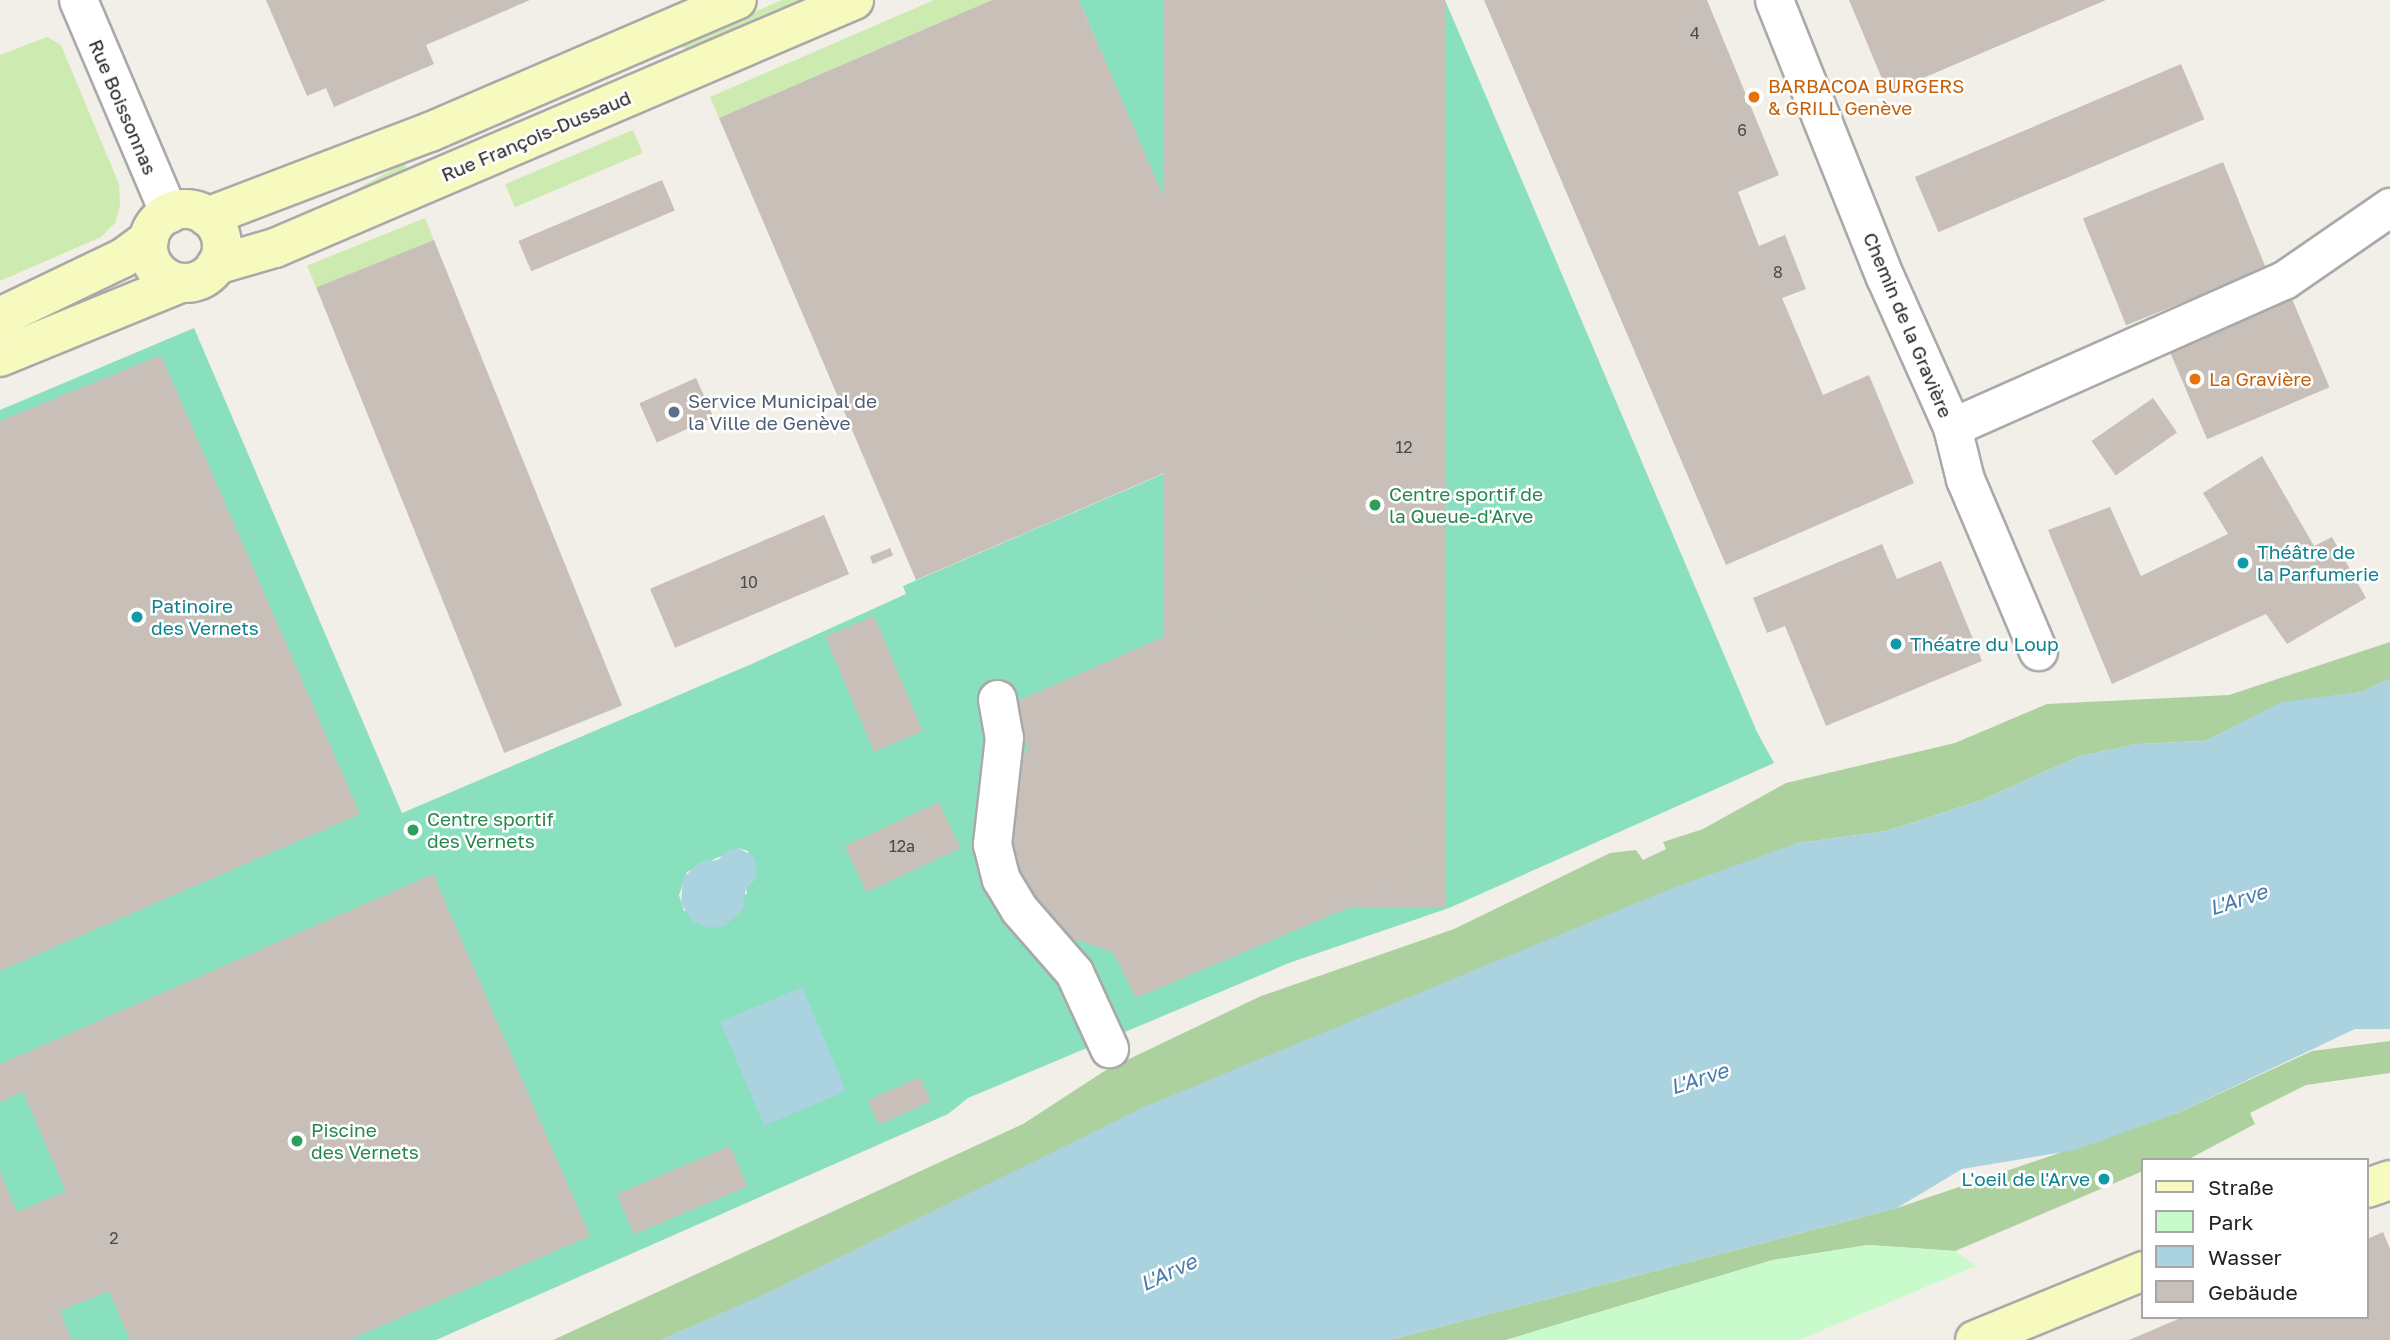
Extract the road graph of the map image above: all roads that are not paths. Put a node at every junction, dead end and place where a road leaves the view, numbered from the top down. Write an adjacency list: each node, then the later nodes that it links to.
1 (78, 0): 7 (street, Rue Boissonnas)
2 (737, 0): 6 (main road)
3 (854, 0): 8 (main road, Rue François-Dussaud)
4 (1774, 0): 12 (street, Chemin de la Gravière)
5 (2390, 207): 12 (street)
6 (207, 217): 7 (main road); 8 (main road)
7 (159, 226): 9 (main road); 10 (main road)
8 (216, 265): 9 (main road, Rue François-Dussaud)
9 (180, 283): 11 (main road, Rue François-Dussaud)
10 (0, 317)
11 (0, 357)
12 (1952, 427): 13 (street, Chemin de la Gravière)
13 (2038, 652)
14 (997, 699): 15 (street)
15 (1109, 1048)
16 (2390, 1180): 17 (main road)
17 (2369, 1187)
18 (2142, 1271): 19 (main road)
19 (1975, 1340)

